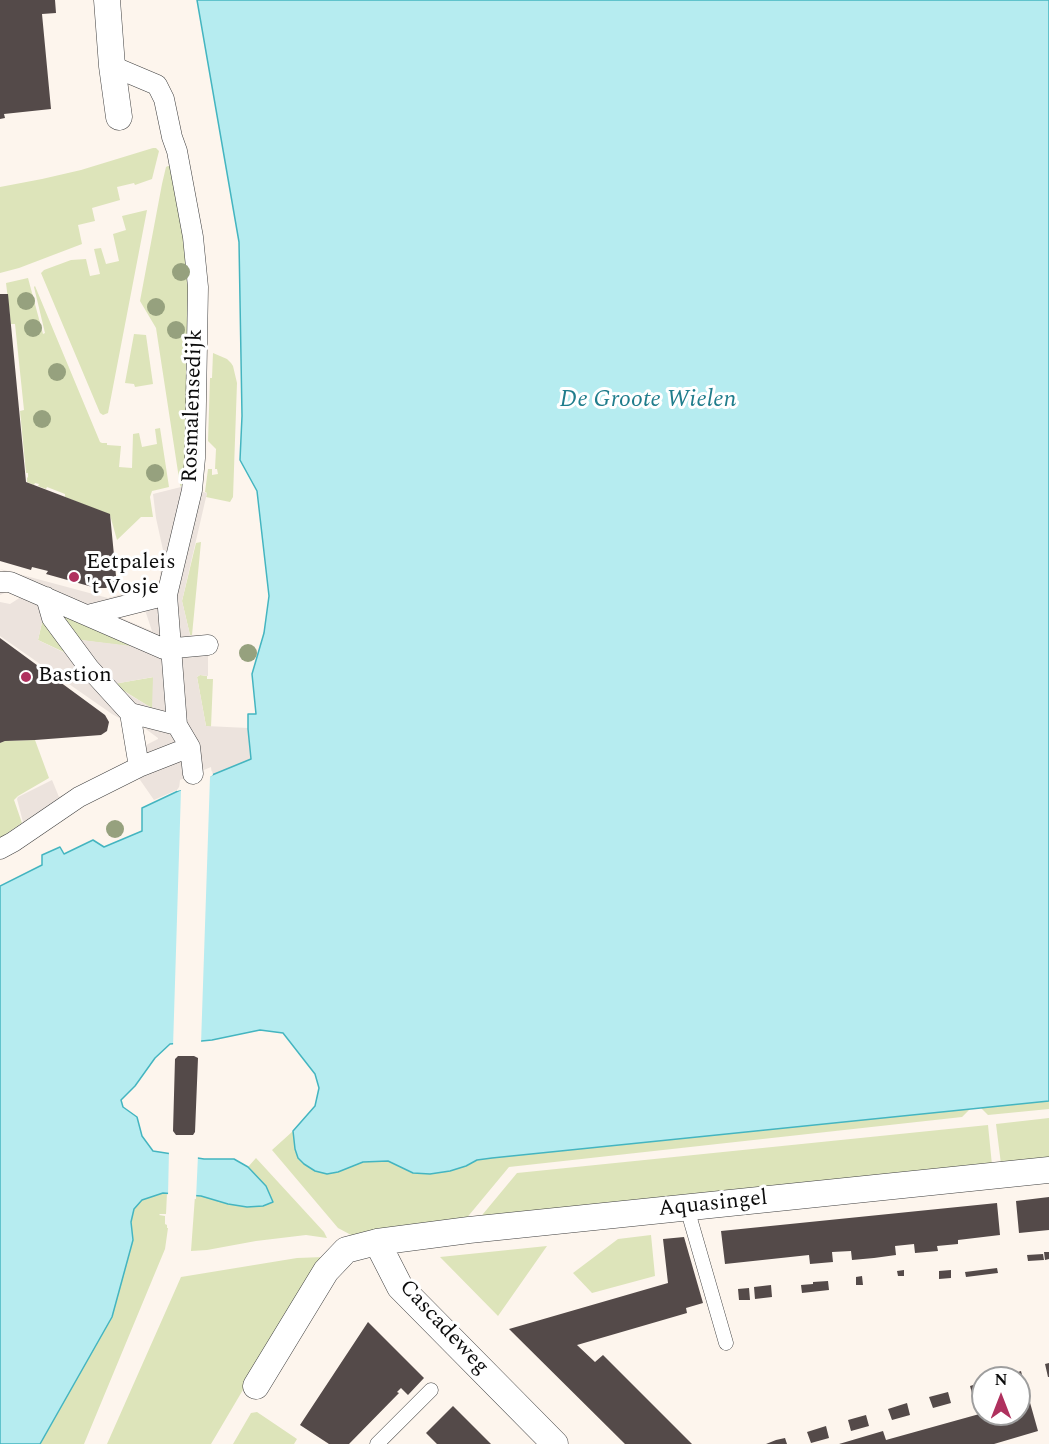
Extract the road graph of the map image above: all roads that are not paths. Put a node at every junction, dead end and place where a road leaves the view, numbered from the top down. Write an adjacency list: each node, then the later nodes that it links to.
1 (107, 0): 2 (street)
2 (112, 66): 3 (street); 5 (street, Rosmalensedijk)
3 (119, 117)
4 (0, 582): 6 (street)
5 (167, 595): 7 (street); 9 (street, Rosmalensedijk)
6 (46, 597): 7 (street); 10 (street)
7 (88, 615): 9 (street)
8 (208, 645): 9 (street)
9 (171, 649): 11 (street, Rosmalensedijk)
10 (130, 712): 11 (street); 13 (street)
11 (177, 724): 12 (street, Rosmalensedijk)
12 (190, 747): 13 (street); 14 (street, Rosmalensedijk)
13 (139, 767): 15 (street)
14 (193, 774)
15 (0, 849)
16 (1049, 1170): 17 (street, Aquasingel)
17 (687, 1208): 18 (street, Aquasingel); 19 (lane)
18 (377, 1242): 20 (street); 23 (street, Cascadeweg)
19 (726, 1343)
20 (256, 1386)
21 (431, 1390): 22 (lane)
22 (377, 1444)
23 (555, 1444)

